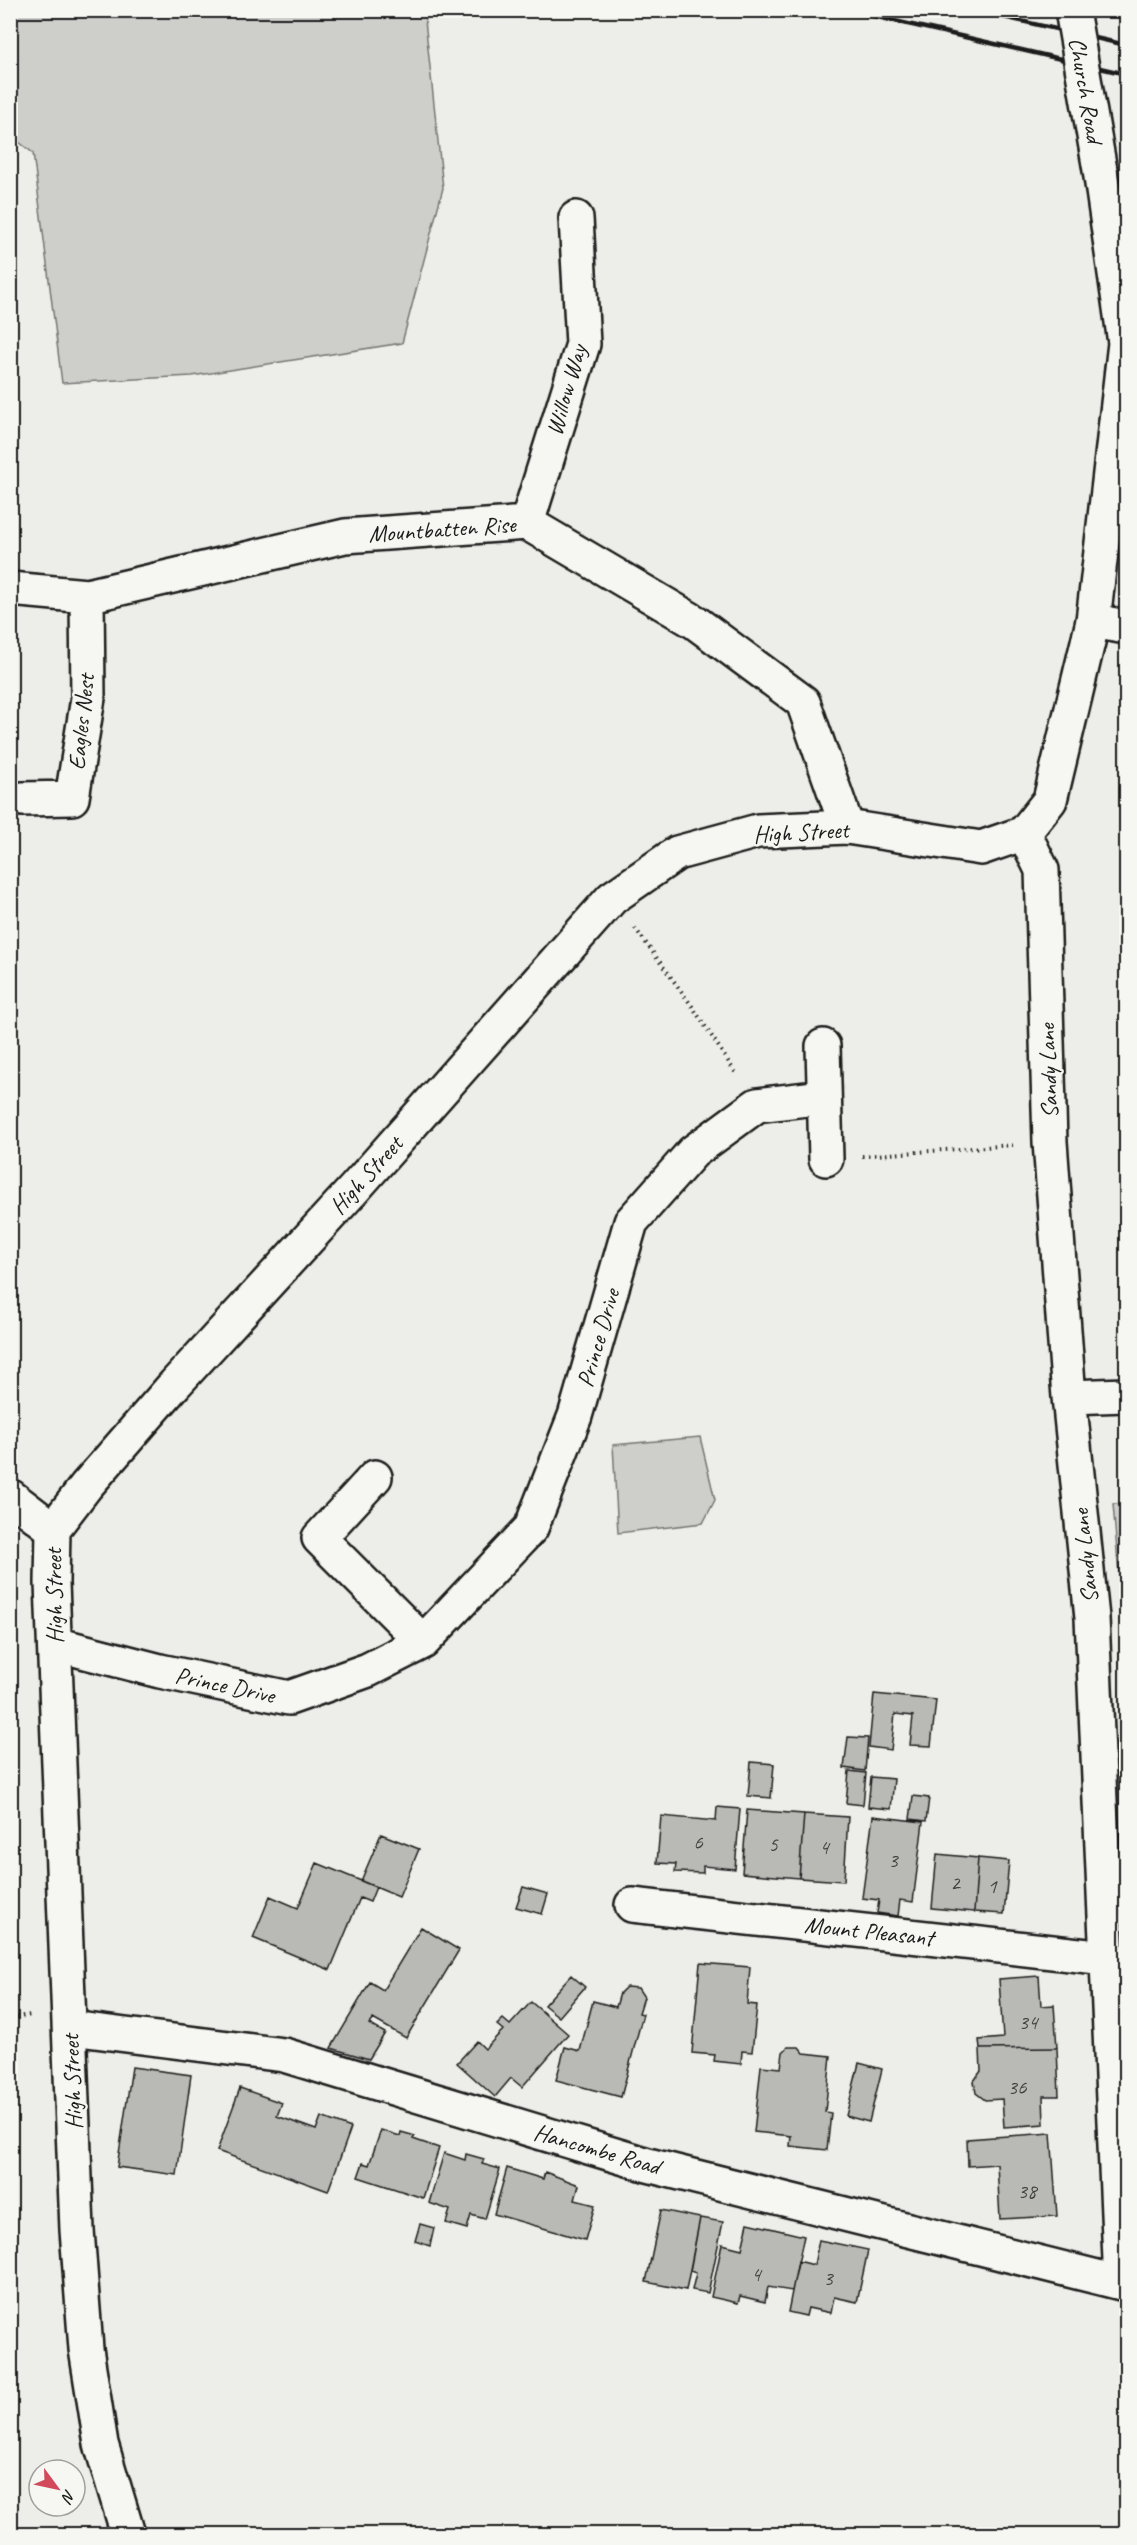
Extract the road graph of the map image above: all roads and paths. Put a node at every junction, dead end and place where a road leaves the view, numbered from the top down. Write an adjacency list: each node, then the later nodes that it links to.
1 (1072, 10): 6 (street, Church Road, bridge)
2 (576, 218): 3 (street, Willow Way)
3 (527, 523): 5 (street, Mountbatten Rise); 9 (street, Mountbatten Rise)
4 (10, 589): 5 (street, Mountbatten Rise)
5 (87, 596): 8 (street, Eagles Nest)
6 (1093, 621): 7 (street); 10 (street)
7 (1126, 627)
8 (22, 799)
9 (847, 827): 10 (street, High Street); 11 (street, High Street)
10 (1024, 833): 15 (street, Sandy Lane)
11 (612, 898): 14 (path); 21 (street, High Street)
12 (823, 1046): 13 (street)
13 (823, 1097): 14 (street, Prince Drive); 16 (street)
14 (757, 1105): 22 (street, Prince Drive)
15 (1050, 1142): 16 (path); 18 (street, Sandy Lane)
16 (826, 1159)
17 (1126, 1395): 18 (street)
18 (1069, 1397): 25 (street, Sandy Lane)
19 (375, 1477): 22 (street)
20 (10, 1496): 21 (street)
21 (53, 1529): 23 (street, High Street)
22 (423, 1642): 23 (street, Prince Drive)
23 (55, 1644): 26 (street, High Street)
24 (632, 1905): 25 (street, Mount Pleasant)
25 (1106, 1958): 27 (street, Sandy Lane)
26 (71, 2028): 27 (street, Hancombe Road); 28 (street, High Street)
27 (1121, 2283)
28 (128, 2535)

